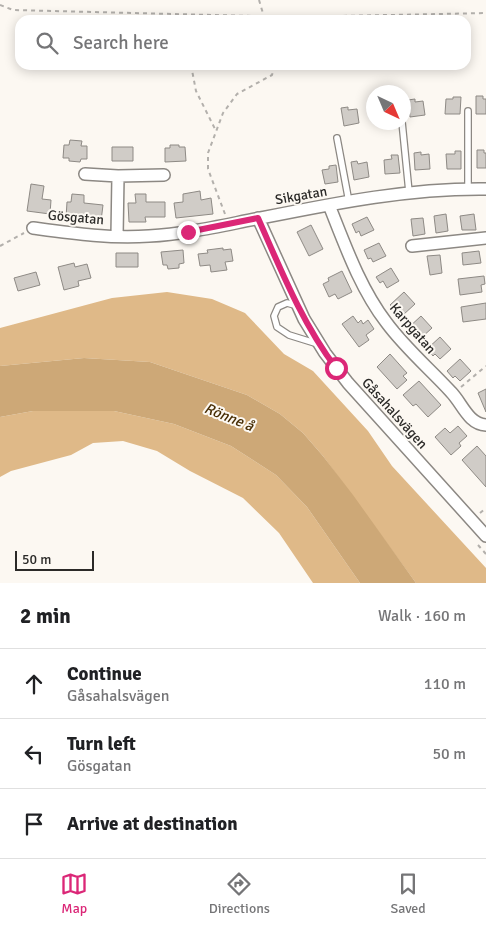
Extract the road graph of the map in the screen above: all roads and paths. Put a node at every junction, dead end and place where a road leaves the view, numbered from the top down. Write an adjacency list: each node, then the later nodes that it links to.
1 (259, 2): 5 (path)
2 (0, 5): 4 (path)
3 (486, 14): 6 (path)
4 (186, 15)
5 (264, 15)
6 (375, 15)
7 (193, 70): 11 (path)
8 (274, 70): 11 (path)
9 (468, 111): 16 (lane)
10 (403, 130): 18 (lane)
11 (216, 131): 22 (path)
12 (337, 138): 19 (lane, Sikgatan)
13 (85, 174): 15 (street)
14 (164, 175): 15 (street)
15 (118, 176): 24 (street, Gösgatan)
16 (468, 188): 17 (street, Sikgatan); 18 (street, Sikgatan)
17 (486, 188)
18 (409, 192): 19 (street, Sikgatan)
19 (349, 202): 20 (street, Sikgatan)
20 (329, 206): 21 (street, Sikgatan); 31 (street, Karpgatan)
21 (258, 218): 22 (street, Gösgatan); 28 (street, Gåsahalsvägen)
22 (233, 223): 24 (street, Gösgatan)
23 (33, 228): 24 (street, Gösgatan); 26 (path)
24 (117, 236)
25 (486, 238): 27 (street)
26 (0, 246)
27 (412, 246)
28 (298, 306): 29 (street, Gåsahalsvägen); 29 (lane)
29 (318, 344): 33 (street, Gåsahalsvägen)
30 (486, 366): 31 (path)
31 (453, 394): 32 (street, Karpgatan)
32 (486, 425)
33 (486, 536)

